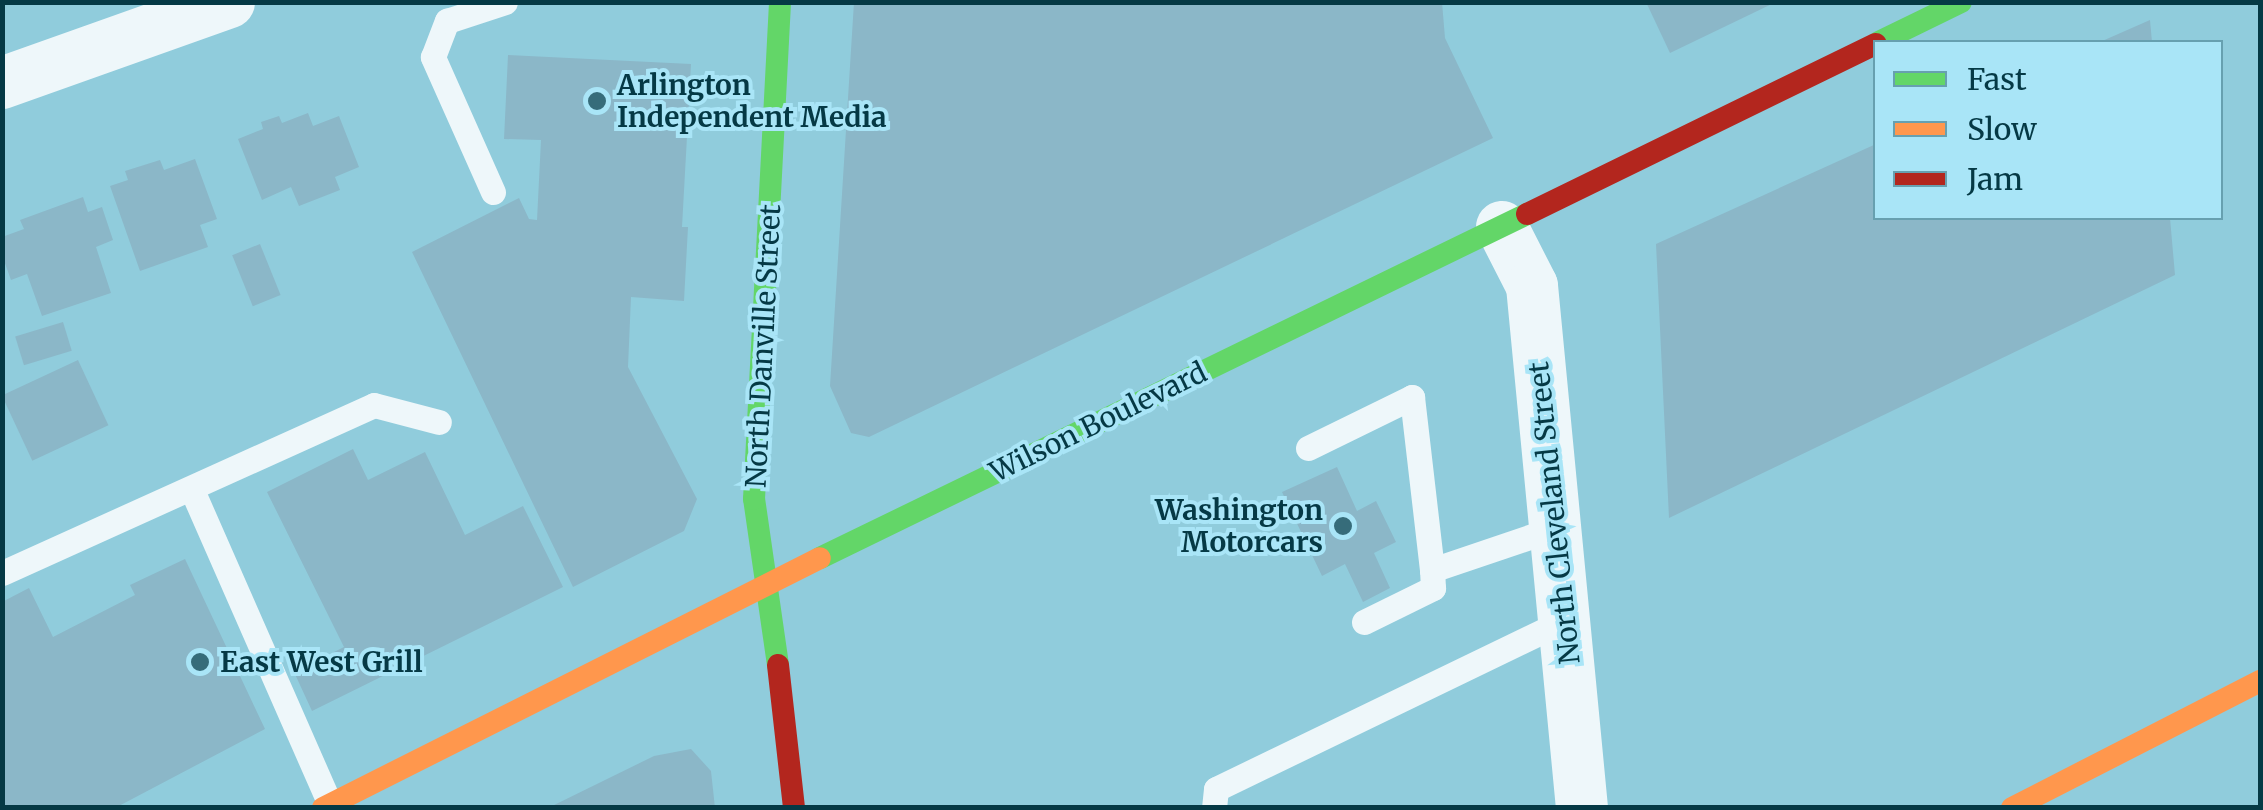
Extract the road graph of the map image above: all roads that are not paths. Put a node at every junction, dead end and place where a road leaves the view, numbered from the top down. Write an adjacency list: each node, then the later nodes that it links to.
1 (230, 2): 7 (street)
2 (505, 2): 8 (lane)
3 (780, 2): 16 (main road, North Danville Street)
4 (1962, 2): 5 (main road, Wilson Boulevard)
5 (1886, 40)
6 (1873, 46): 9 (main road, Wilson Boulevard)
7 (2, 82)
8 (493, 192)
9 (1502, 226): 13 (street, North Cleveland Street); 16 (main road, Wilson Boulevard)
10 (439, 422): 12 (lane)
11 (1308, 448): 14 (lane)
12 (192, 490): 15 (lane); 21 (lane)
13 (1556, 528): 14 (lane); 17 (street, North Cleveland Street)
14 (1432, 570): 18 (lane)
15 (2, 573)
16 (769, 583): 21 (main road, Wilson Boulevard); 22 (main road, North Danville Street)
17 (1565, 620): 20 (lane); 23 (street, North Cleveland Street)
18 (1364, 622)
19 (2260, 682): 24 (main road)
20 (1215, 798)
21 (326, 806)
22 (794, 808)
23 (1582, 808)
24 (2012, 808)

